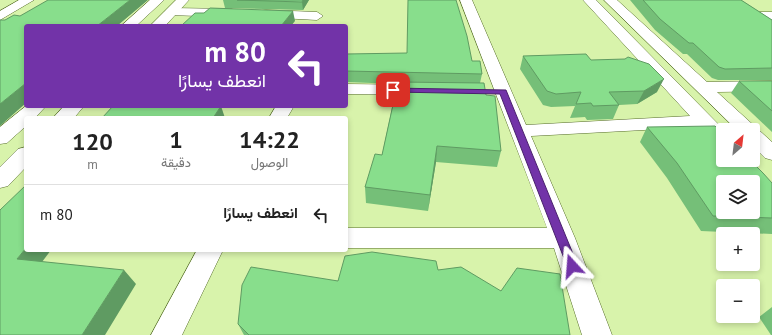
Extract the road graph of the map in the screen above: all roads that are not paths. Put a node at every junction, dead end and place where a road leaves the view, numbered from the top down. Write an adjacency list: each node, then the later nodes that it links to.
1 (28, 0): 9 (street)
2 (158, 0): 13 (street)
3 (184, 0): 8 (street)
4 (466, 0): 27 (street)
5 (589, 0): 25 (street)
6 (610, 0): 17 (street)
7 (742, 8): 11 (street)
8 (171, 12): 10 (street); 14 (street)
9 (0, 16)
10 (317, 16)
11 (756, 16): 12 (street); 15 (street)
12 (772, 16)
13 (130, 24)
14 (159, 24)
15 (772, 27)
16 (772, 86): 17 (street)
17 (702, 87): 26 (street)
18 (348, 89): 19 (street)
19 (440, 91)
20 (35, 108): 22 (street)
21 (73, 108): 23 (street)
22 (25, 116)
23 (65, 116)
24 (24, 117): 29 (street)
25 (705, 121): 27 (street); 28 (street)
26 (741, 123)
27 (519, 132): 35 (street)
28 (716, 133)
29 (0, 138)
30 (760, 142): 31 (street)
31 (772, 153)
32 (24, 156): 33 (street)
33 (0, 180)
34 (348, 238): 35 (street)
35 (563, 238): 38 (street)
36 (209, 252): 37 (street)
37 (166, 335)
38 (597, 335)

